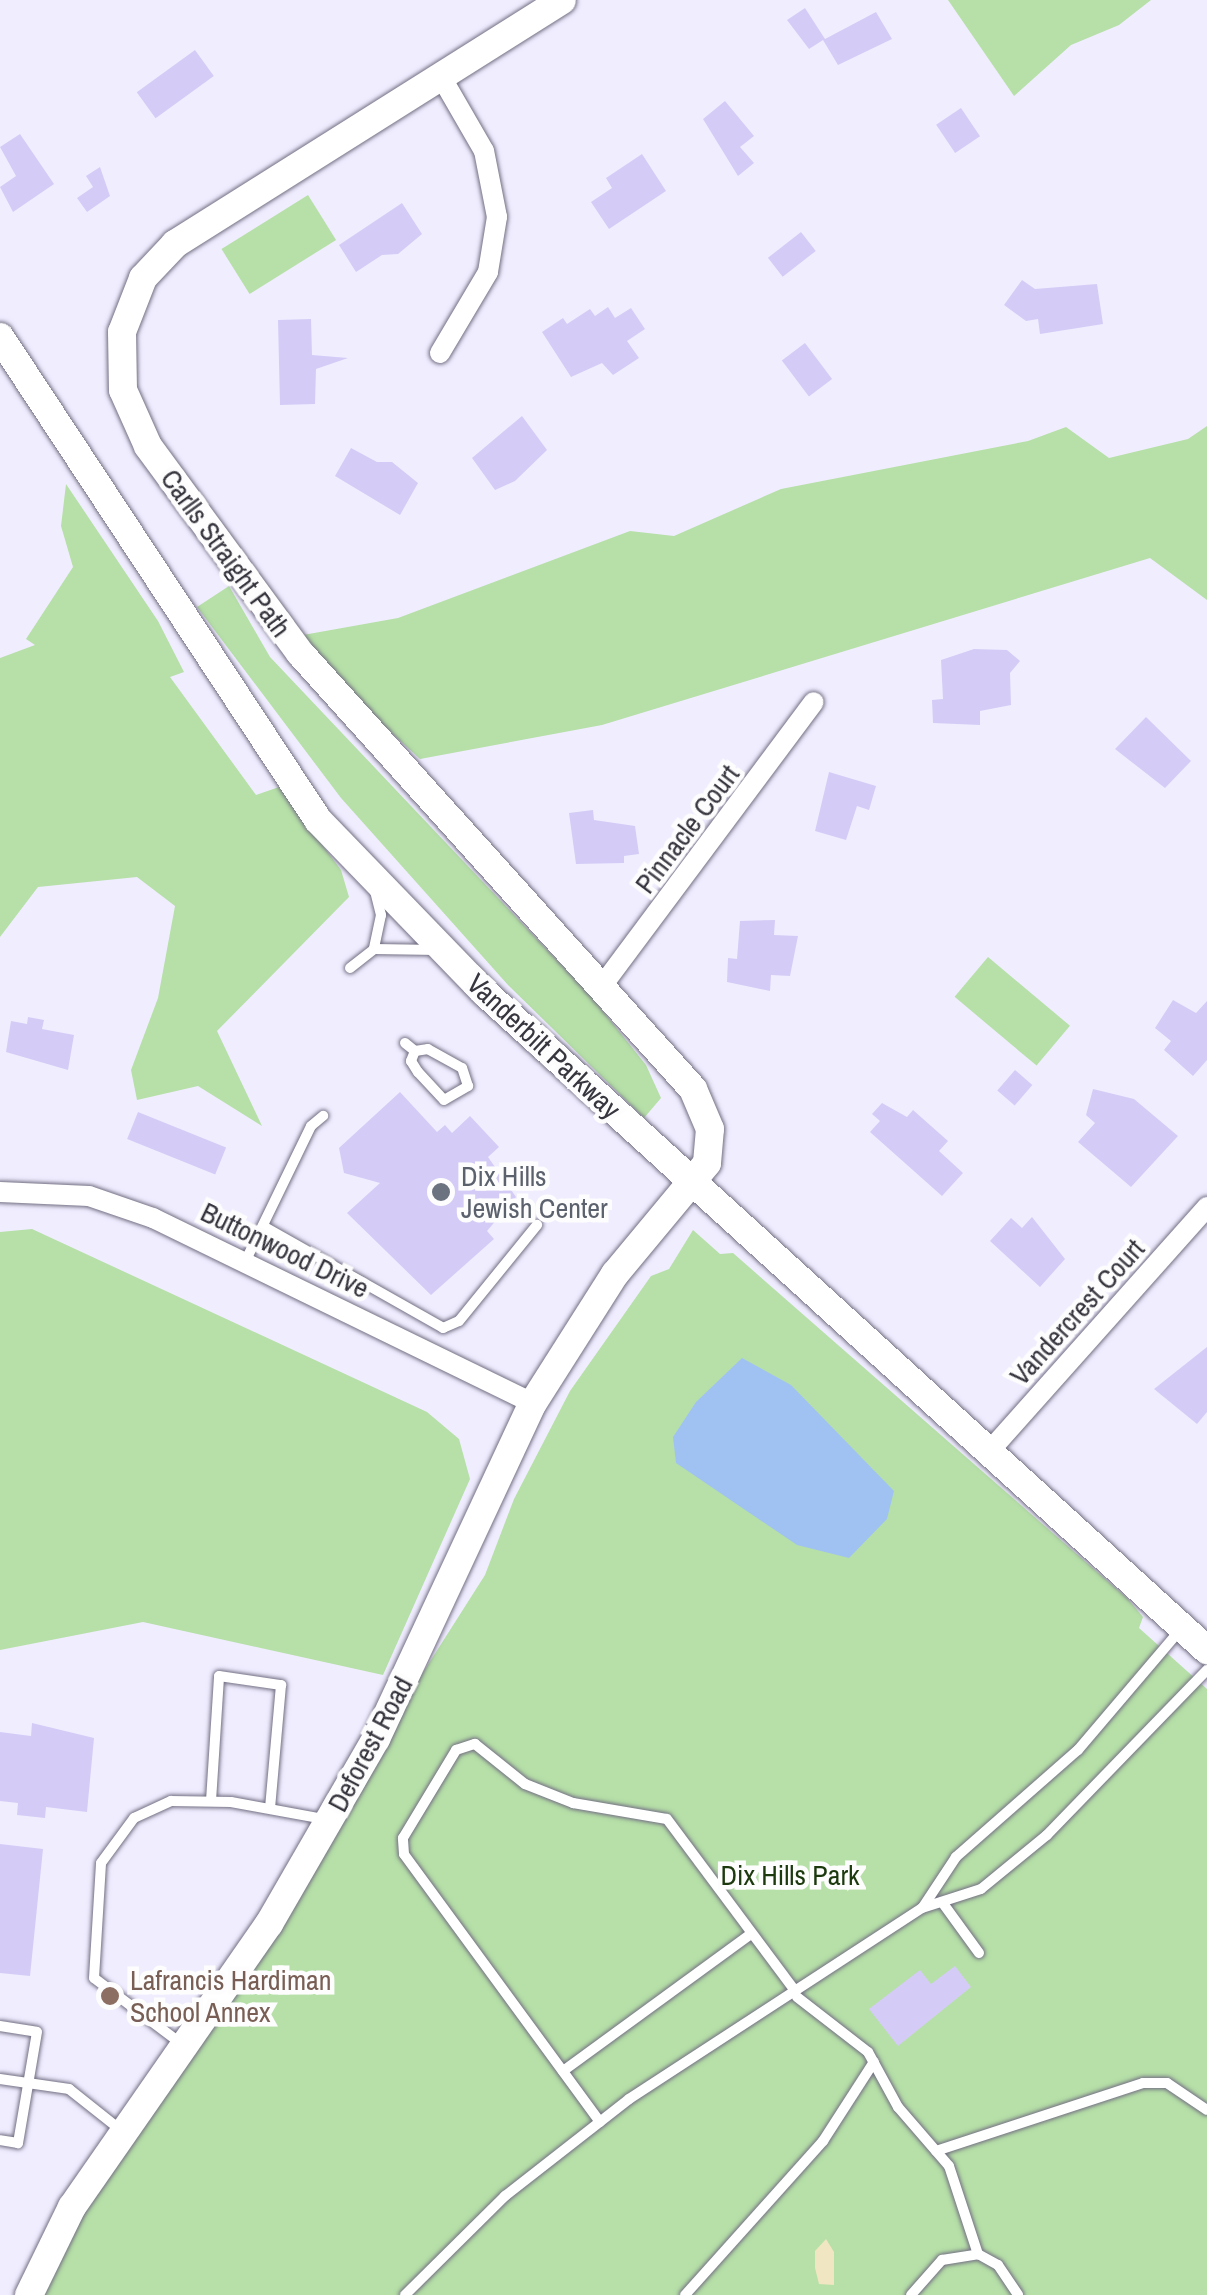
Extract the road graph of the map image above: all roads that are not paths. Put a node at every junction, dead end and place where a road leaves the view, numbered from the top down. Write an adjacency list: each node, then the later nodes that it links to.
1 (562, 0): 2 (street, Carlls Straight Path)
2 (443, 80): 4 (street); 10 (street, Carlls Straight Path)
3 (4, 351): 6 (street, Vanderbilt Parkway)
4 (440, 353)
5 (814, 702): 10 (street, Pinnacle Court)
6 (372, 876): 7 (lane); 8 (street, Vanderbilt Parkway)
7 (374, 949): 8 (lane); 9 (lane)
8 (443, 950): 14 (street, Vanderbilt Parkway)
9 (350, 968)
10 (602, 986): 14 (street, Carlls Straight Path)
11 (404, 1043): 12 (lane)
12 (415, 1051): 12 (lane)
13 (324, 1116): 18 (lane)
14 (689, 1182): 20 (street, Deforest Road); 21 (street, Vanderbilt Parkway)
15 (0, 1192): 19 (street, Buttonwood Drive)
16 (1207, 1207): 21 (street, Vandercrest Court)
17 (537, 1225): 18 (lane)
18 (263, 1226): 19 (lane)
19 (245, 1262): 20 (street, Buttonwood Drive)
20 (532, 1403): 27 (street, Deforest Road)
21 (987, 1454): 22 (street, Vanderbilt Parkway)
22 (1181, 1629): 23 (street, Vanderbilt Parkway); 29 (lane)
23 (1207, 1650)
24 (1207, 1670): 28 (lane)
25 (211, 1802): 26 (lane); 26 (lane); 34 (lane)
26 (270, 1809): 27 (lane)
27 (330, 1820): 34 (street, Deforest Road)
28 (942, 1902): 29 (lane); 31 (lane)
29 (922, 1908): 32 (lane)
30 (748, 1936): 32 (lane); 36 (lane); 36 (lane)
31 (979, 1953)
32 (795, 1993): 35 (lane); 40 (lane)
33 (0, 2026): 38 (lane)
34 (186, 2047): 41 (street, Deforest Road)
35 (874, 2062): 43 (lane); 47 (lane)
36 (563, 2071): 40 (lane)
37 (0, 2078): 38 (lane)
38 (29, 2080): 41 (lane); 42 (lane)
39 (1206, 2110): 43 (lane)
40 (600, 2122): 46 (lane)
41 (124, 2133): 45 (street, Deforest Road)
42 (0, 2140)
43 (936, 2151): 44 (lane)
44 (978, 2254): 48 (lane); 49 (lane)
45 (29, 2295)
46 (405, 2295)
47 (685, 2295)
48 (910, 2295)
49 (1018, 2295)

